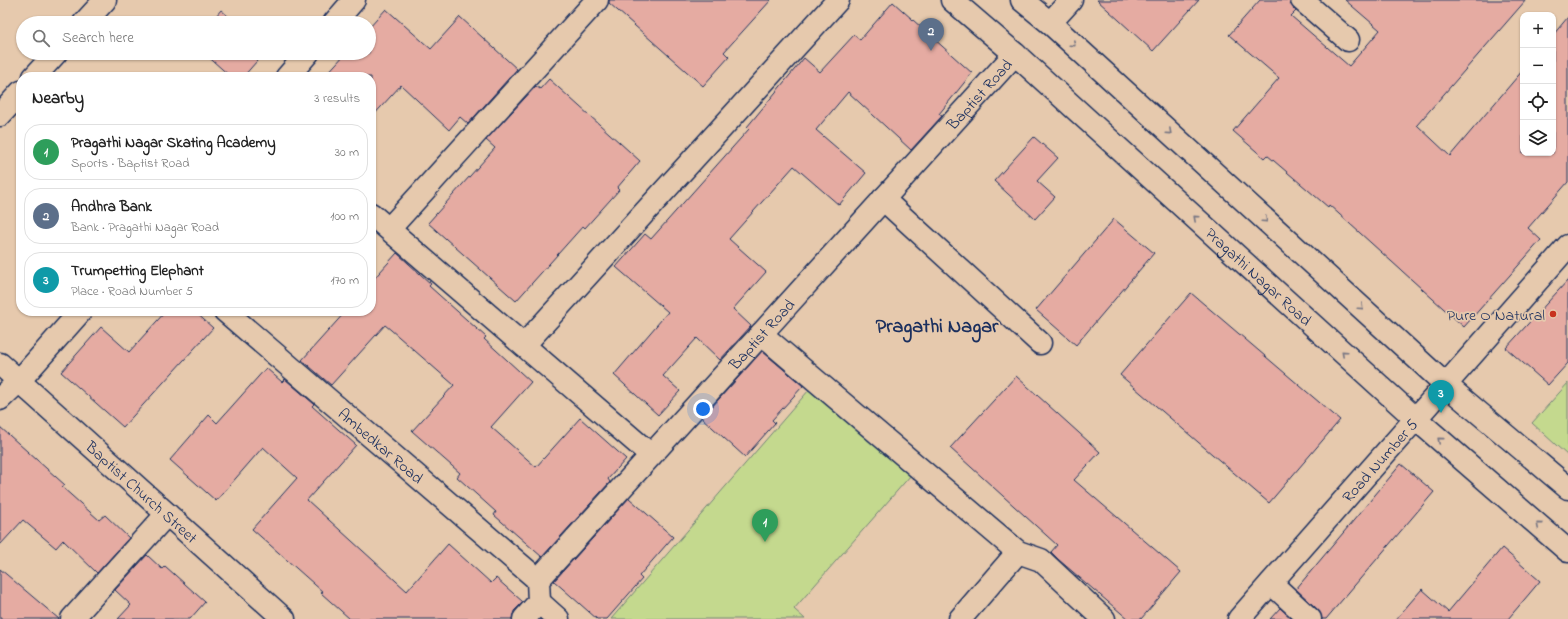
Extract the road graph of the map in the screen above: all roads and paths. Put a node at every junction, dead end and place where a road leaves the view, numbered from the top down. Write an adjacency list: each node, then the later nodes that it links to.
1 (105, 0): 9 (street)
2 (354, 0): 10 (street)
3 (597, 0): 22 (street)
4 (838, 0): 28 (street)
5 (952, 0): 13 (street, Pragathi Nagar Road)
6 (1022, 0): 11 (street)
7 (1071, 0): 11 (street)
8 (1302, 0): 12 (street)
9 (90, 16)
10 (340, 16)
11 (1050, 23): 31 (street, one-way to 31)
12 (1348, 40)
13 (1015, 54): 20 (street, Baptist Road); 33 (street, Pragathi Nagar Road, one-way to 13)
14 (50, 60): 16 (street)
15 (302, 60): 17 (street)
16 (39, 72)
17 (291, 72)
18 (16, 97): 19 (street)
19 (0, 115)
20 (883, 200): 26 (street, Baptist Road); 27 (street)
21 (376, 218): 22 (street)
22 (389, 229): 28 (street)
23 (1568, 246): 31 (street, Road Number 5)
24 (77, 316): 30 (street)
25 (231, 316): 39 (street, Ambedkar Road)
26 (761, 334): 34 (street, Baptist Road); 38 (street)
27 (1040, 343)
28 (524, 345): 34 (street)
29 (0, 364): 30 (street, Baptist Church Street)
30 (19, 381): 32 (street); 36 (street, Baptist Church Street)
31 (1446, 385): 33 (street, Road Number 5); 35 (street)
32 (0, 399)
33 (1416, 419): 37 (street, Pragathi Nagar Road, one-way to 33); 40 (street, Road Number 5)
34 (651, 455): 39 (street, Baptist Road)
35 (1568, 488)
36 (167, 514): 42 (street); 43 (street, Baptist Church Street)
37 (1568, 551)
38 (1018, 552): 46 (street); 47 (street)
39 (538, 580): 41 (street)
40 (1271, 583): 48 (street, Road Number 5); 49 (street)
41 (539, 602): 44 (street); 45 (street)
42 (72, 619)
43 (284, 619)
44 (524, 619)
45 (558, 619)
46 (960, 619)
47 (1104, 619)
48 (1239, 619)
49 (1310, 619)

